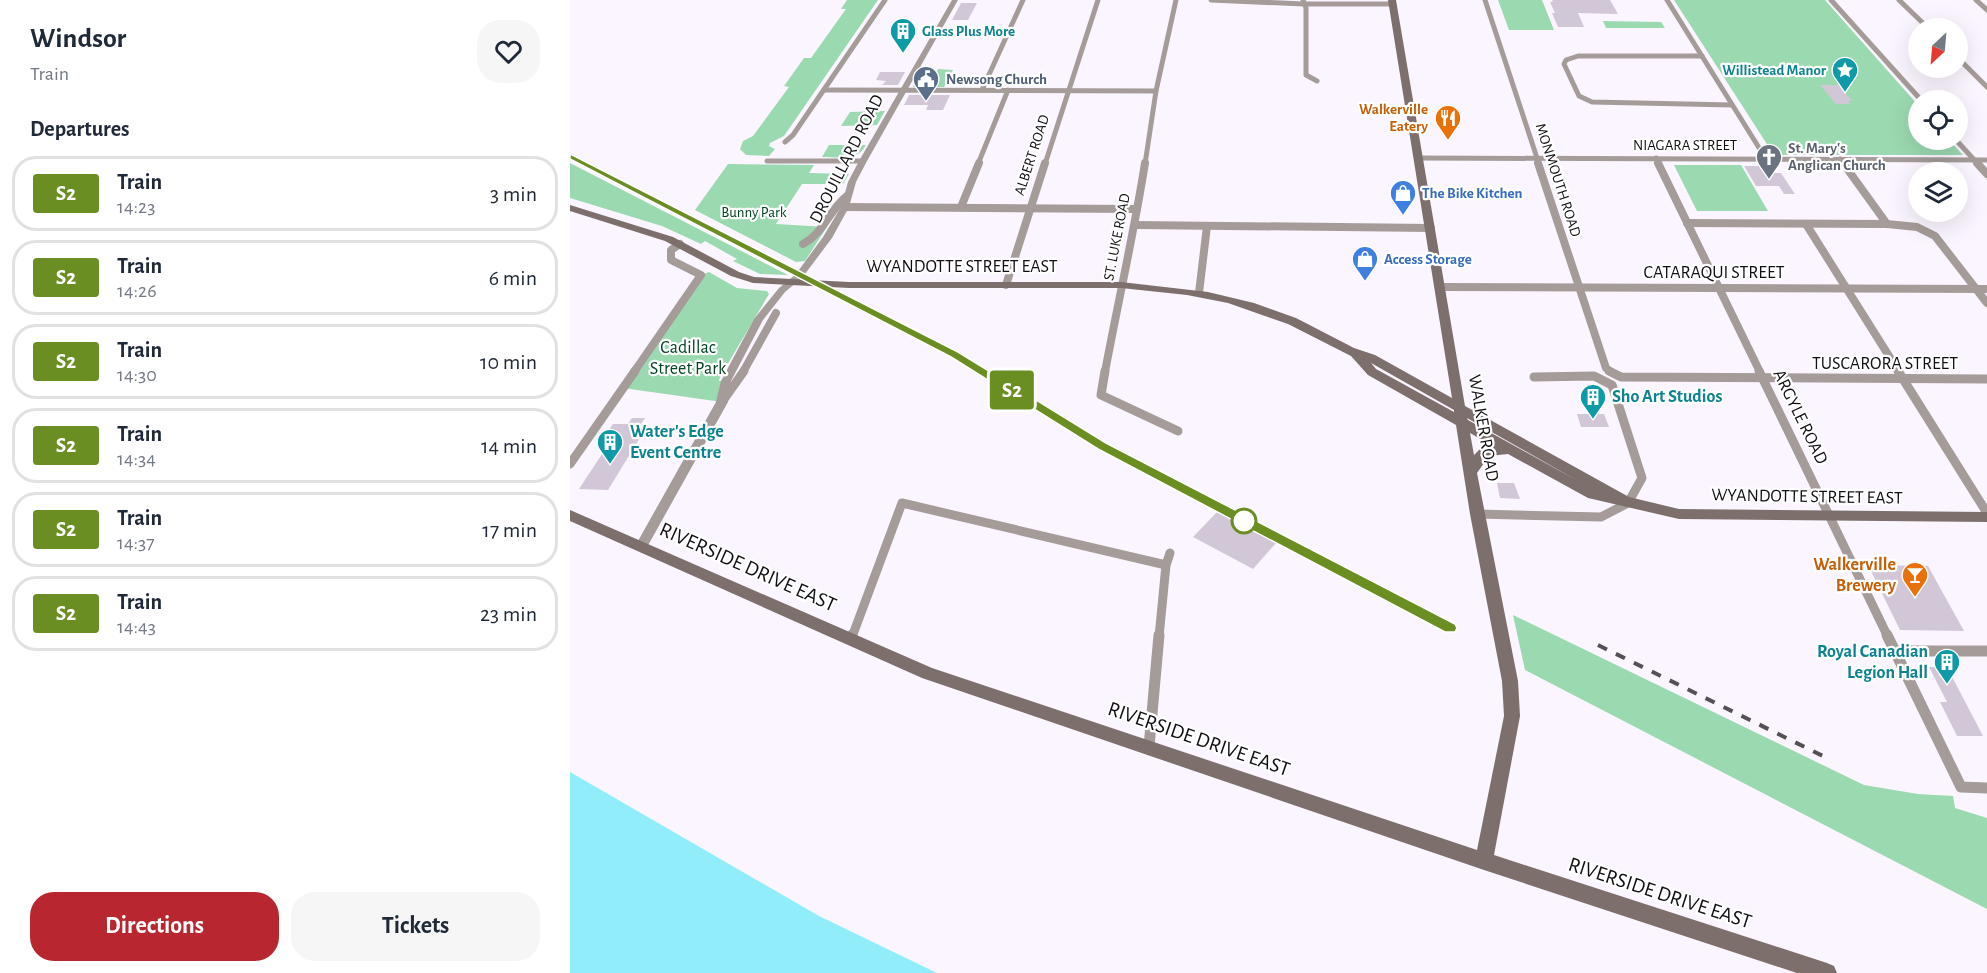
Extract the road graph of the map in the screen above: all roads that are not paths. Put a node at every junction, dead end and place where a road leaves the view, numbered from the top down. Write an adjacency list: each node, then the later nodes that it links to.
1 (885, 0): 20 (street)
2 (955, 0): 21 (street, DROUILLARD ROAD)
3 (1023, 0): 22 (street)
4 (1098, 0): 24 (street, ALBERT ROAD)
5 (1176, 0): 26 (street, ST. LUKE ROAD)
6 (1211, 0): 12 (street)
7 (1485, 0): 32 (street, MONMOUTH ROAD)
8 (1667, 0): 16 (street)
9 (1831, 0): 25 (street)
10 (1899, 0): 15 (street)
11 (1976, 0): 14 (street)
12 (1303, 2): 13 (street); 18 (street)
13 (1393, 2): 30 (main road, WALKER ROAD)
14 (1987, 10)
15 (1918, 18)
16 (1702, 57): 27 (street); 27 (street)
17 (1968, 68): 19 (street)
18 (1317, 81)
19 (1987, 87)
20 (824, 90): 21 (street); 28 (street)
21 (903, 90): 22 (street); 38 (street, DROUILLARD ROAD)
22 (982, 90): 23 (street)
23 (1008, 90): 24 (street); 41 (street)
24 (1069, 90): 26 (street); 43 (street, ALBERT ROAD)
25 (1912, 90)
26 (1156, 91): 44 (street, ST. LUKE ROAD)
27 (1732, 105): 33 (street)
28 (785, 142)
29 (1965, 150): 36 (street)
30 (1419, 158): 32 (street, NIAGARA STREET); 50 (main road, WALKER ROAD)
31 (1656, 158): 32 (street, NIAGARA STREET); 33 (street, NIAGARA STREET); 45 (street, ARGYLE ROAD)
32 (1537, 159): 57 (street, MONMOUTH ROAD)
33 (1766, 159): 34 (street, NIAGARA STREET)
34 (1840, 159): 36 (street, NIAGARA STREET); 47 (street)
35 (767, 160): 38 (street)
36 (1974, 160): 37 (street, NIAGARA STREET); 39 (street)
37 (1987, 160)
38 (863, 161): 40 (street, DROUILLARD ROAD)
39 (1987, 174)
40 (846, 202): 41 (street); 52 (street); 53 (street, DROUILLARD ROAD)
41 (961, 207): 43 (street)
42 (570, 208): 51 (main road, WYANDOTTE STREET EAST)
43 (1030, 209): 44 (street); 54 (street, ALBERT ROAD)
44 (1137, 209): 48 (street, ST. LUKE ROAD)
45 (1688, 223): 46 (street); 58 (street, ARGYLE ROAD)
46 (1806, 224): 47 (street); 61 (street)
47 (1887, 224): 59 (street)
48 (1135, 225): 49 (street); 55 (street, ST. LUKE ROAD)
49 (1207, 226): 50 (street); 62 (street)
50 (1431, 228): 56 (main road, WALKER ROAD)
51 (680, 244): 53 (main road, WYANDOTTE STREET EAST); 78 (street)
52 (803, 244)
53 (792, 283): 54 (main road, WYANDOTTE STREET EAST); 73 (street, DROUILLARD ROAD)
54 (1006, 285): 55 (main road, WYANDOTTE STREET EAST)
55 (1121, 285): 62 (main road, WYANDOTTE STREET EAST); 76 (street, ST. LUKE ROAD)
56 (1440, 287): 57 (street, CATARAQUI STREET); 67 (main road, WALKER ROAD)
57 (1580, 288): 58 (street, CATARAQUI STREET); 66 (street, MONMOUTH ROAD)
58 (1719, 288): 61 (street, CATARAQUI STREET); 69 (street, ARGYLE ROAD)
59 (1976, 289): 60 (street, CATARAQUI STREET); 61 (street, CATARAQUI STREET); 63 (street)
60 (1987, 289)
61 (1848, 290): 70 (street)
62 (1199, 293): 65 (main road, WYANDOTTE STREET EAST)
63 (1987, 303)
64 (776, 313): 73 (street)
65 (1356, 354): 72 (main road, WYANDOTTE STREET EAST); 75 (main road, WYANDOTTE STREET EAST)
66 (1606, 368): 69 (street, TUSCARORA STREET)
67 (1453, 371): 72 (main road); 74 (main road, WALKER ROAD)
68 (1534, 377): 80 (street)
69 (1763, 378): 70 (street, TUSCARORA STREET); 84 (street, ARGYLE ROAD)
70 (1903, 379): 71 (street, TUSCARORA STREET); 83 (street)
71 (1987, 379)
72 (1412, 380): 74 (main road, WYANDOTTE STREET EAST)
73 (723, 402): 85 (street, DROUILLARD ROAD)
74 (1460, 407): 75 (main road, WALKER ROAD); 80 (main road, WYANDOTTE STREET EAST)
75 (1462, 423): 77 (main road, WYANDOTTE STREET EAST); 79 (main road, WALKER ROAD)
76 (1178, 430)
77 (1512, 451): 79 (main road); 80 (main road, WYANDOTTE STREET EAST)
78 (570, 464)
79 (1470, 471): 81 (main road, WALKER ROAD)
80 (1628, 503): 81 (street); 84 (main road, WYANDOTTE STREET EAST)
81 (1477, 514): 93 (main road, WALKER ROAD)
82 (570, 515): 85 (main road, RIVERSIDE DRIVE EAST)
83 (1987, 515): 84 (main road, WYANDOTTE STREET EAST)
84 (1830, 516): 89 (street, ARGYLE ROAD)
85 (642, 545): 88 (main road, RIVERSIDE DRIVE EAST)
86 (1170, 553): 87 (street)
87 (1166, 565): 88 (street); 91 (street)
88 (851, 639): 91 (main road, RIVERSIDE DRIVE EAST)
89 (1895, 651): 90 (street); 92 (street, ARGYLE ROAD)
90 (1987, 651)
91 (1149, 747): 93 (main road, RIVERSIDE DRIVE EAST)
92 (1987, 788)
93 (1485, 861): 94 (main road, RIVERSIDE DRIVE EAST)
94 (1827, 973)

